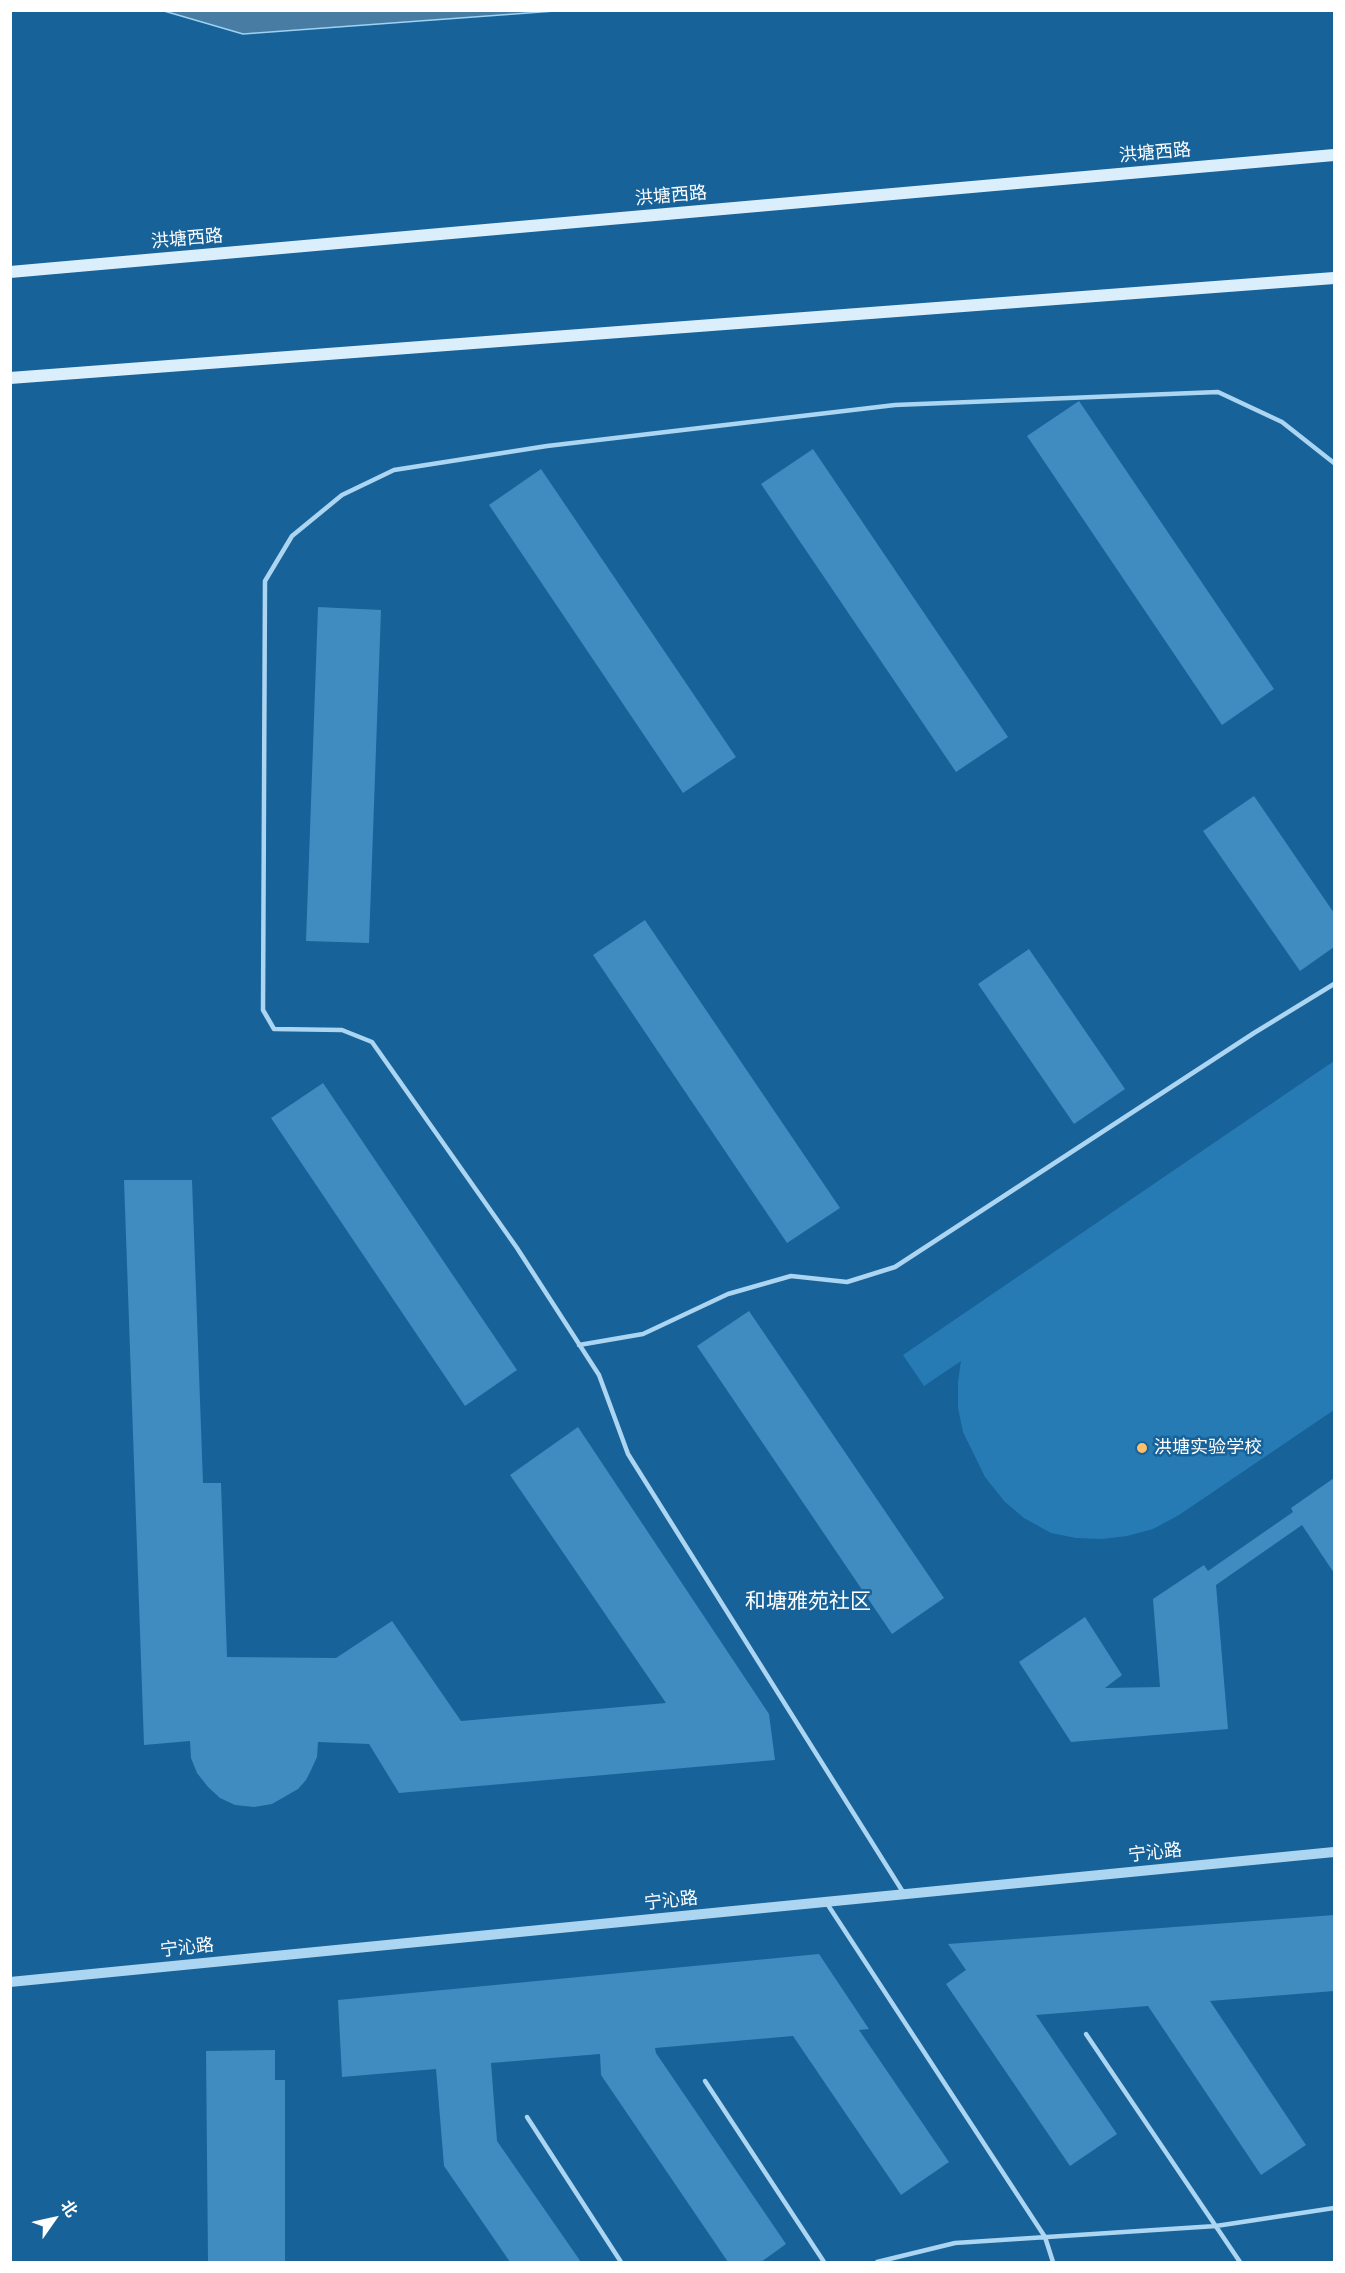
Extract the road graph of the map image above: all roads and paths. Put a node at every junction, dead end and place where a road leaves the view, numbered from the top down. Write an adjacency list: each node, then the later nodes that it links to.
1 (1335, 155): 2 (main road, 洪塘西路)
2 (10, 272)
3 (1335, 278): 4 (main road)
4 (10, 378)
5 (1335, 464): 7 (lane)
6 (1335, 984): 7 (lane)
7 (579, 1345): 9 (lane)
8 (1335, 1852): 9 (street, 宁沁路)
9 (904, 1894): 10 (street, 宁沁路)
10 (826, 1902): 11 (street, 宁沁路); 17 (lane)
11 (10, 1982)
12 (1086, 2034): 16 (lane)
13 (705, 2080): 19 (lane)
14 (527, 2117): 18 (lane)
15 (1335, 2208): 16 (lane)
16 (1216, 2226): 17 (lane); 22 (lane)
17 (1045, 2237): 20 (lane); 21 (lane)
18 (621, 2262)
19 (824, 2262)
20 (876, 2262)
21 (1053, 2262)
22 (1240, 2262)

